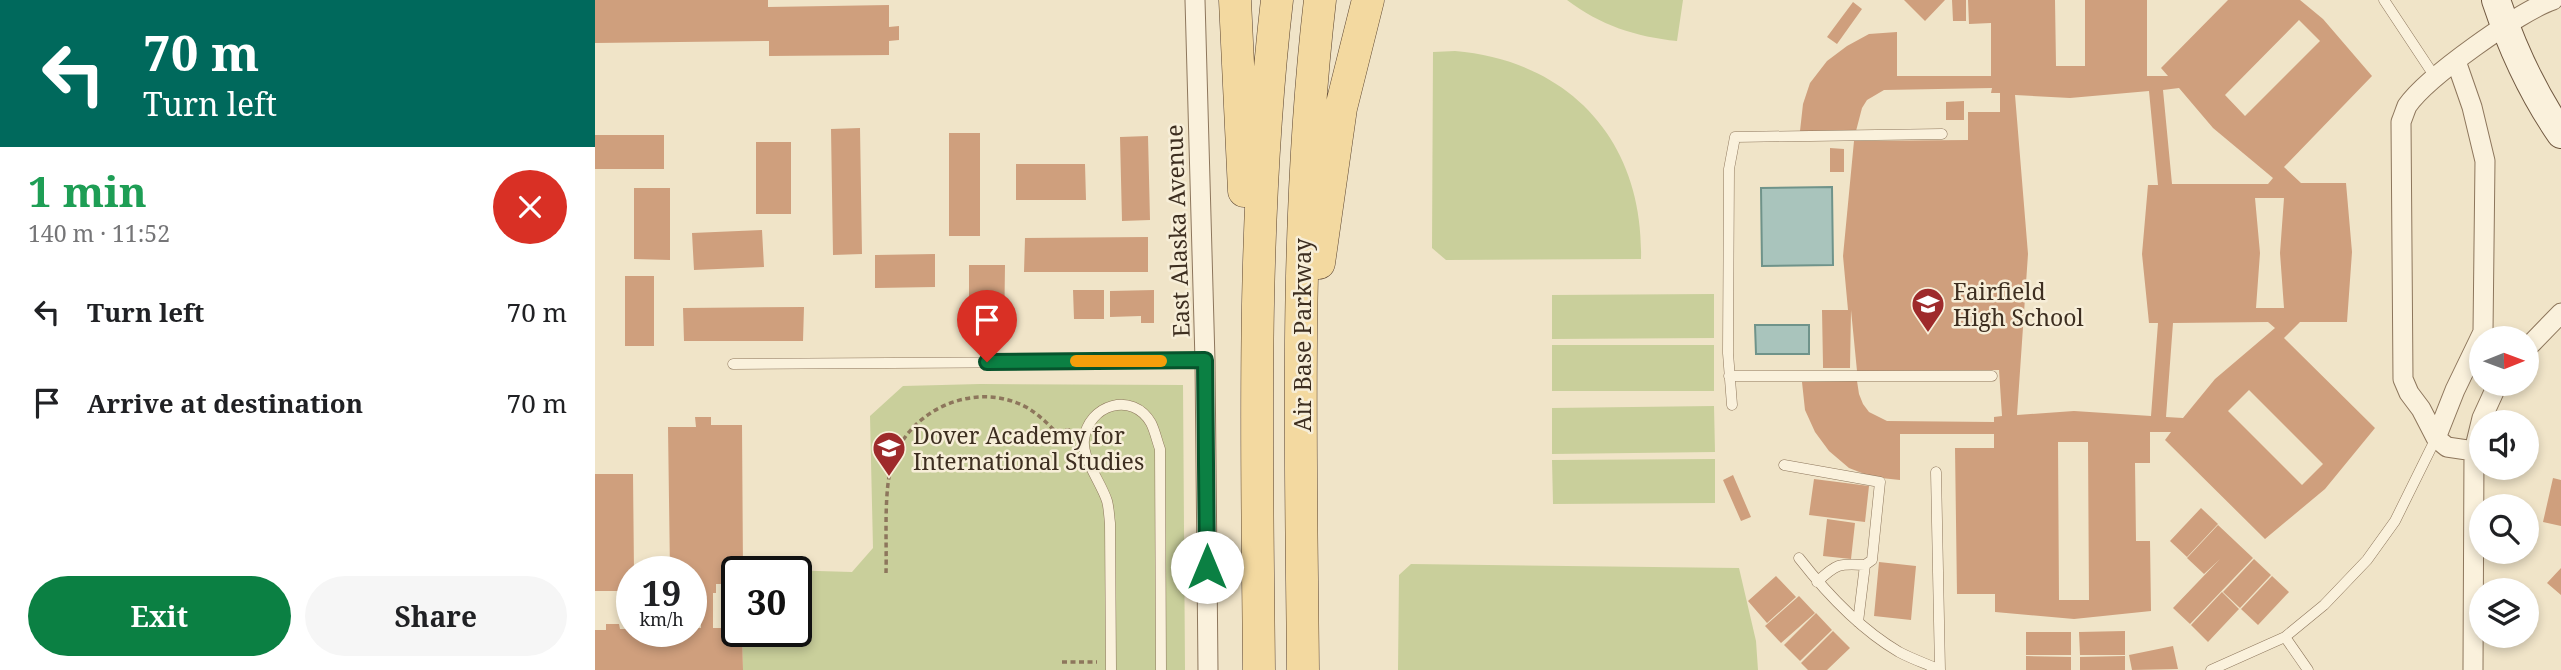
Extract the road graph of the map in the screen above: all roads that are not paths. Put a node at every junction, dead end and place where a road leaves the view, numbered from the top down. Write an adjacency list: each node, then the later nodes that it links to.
1 (1195, 0): 18 (street, East Alaska Avenue)
2 (1235, 0): 16 (main road)
3 (1277, 0): 16 (main road, Air Base Parkway)
4 (1320, 0): 17 (main road, Air Base Parkway)
5 (1368, 0): 17 (main road)
6 (2384, 0): 11 (lane)
7 (2495, 0): 9 (street)
8 (2553, 0): 9 (street)
9 (2505, 27): 10 (street); 13 (street)
10 (2456, 61): 11 (street); 23 (street)
11 (2435, 77): 23 (street)
12 (1942, 134): 20 (lane)
13 (2561, 134)
14 (2561, 313): 15 (street)
15 (2539, 336)
16 (1258, 352): 36 (main road, Air Base Parkway)
17 (1300, 354): 37 (main road, Air Base Parkway)
18 (1205, 360): 19 (lane); 35 (street, East Alaska Avenue)
19 (733, 365)
20 (1729, 376): 21 (lane); 22 (lane)
21 (1992, 376)
22 (1733, 405)
23 (2436, 438): 24 (street); 32 (lane)
24 (2469, 450)
25 (1784, 466): 29 (lane)
26 (1936, 472): 38 (lane)
27 (2474, 480): 41 (street)
28 (1799, 558): 30 (lane)
29 (1865, 565): 30 (lane); 31 (lane)
30 (1818, 582): 31 (lane)
31 (1858, 622): 38 (lane)
32 (2285, 637): 39 (lane); 40 (lane)
33 (1111, 670): 34 (lane)
34 (1161, 670)
35 (1208, 670)
36 (1259, 670)
37 (1303, 670)
38 (1940, 670)
39 (2211, 670)
40 (2308, 670)
41 (2473, 670)

